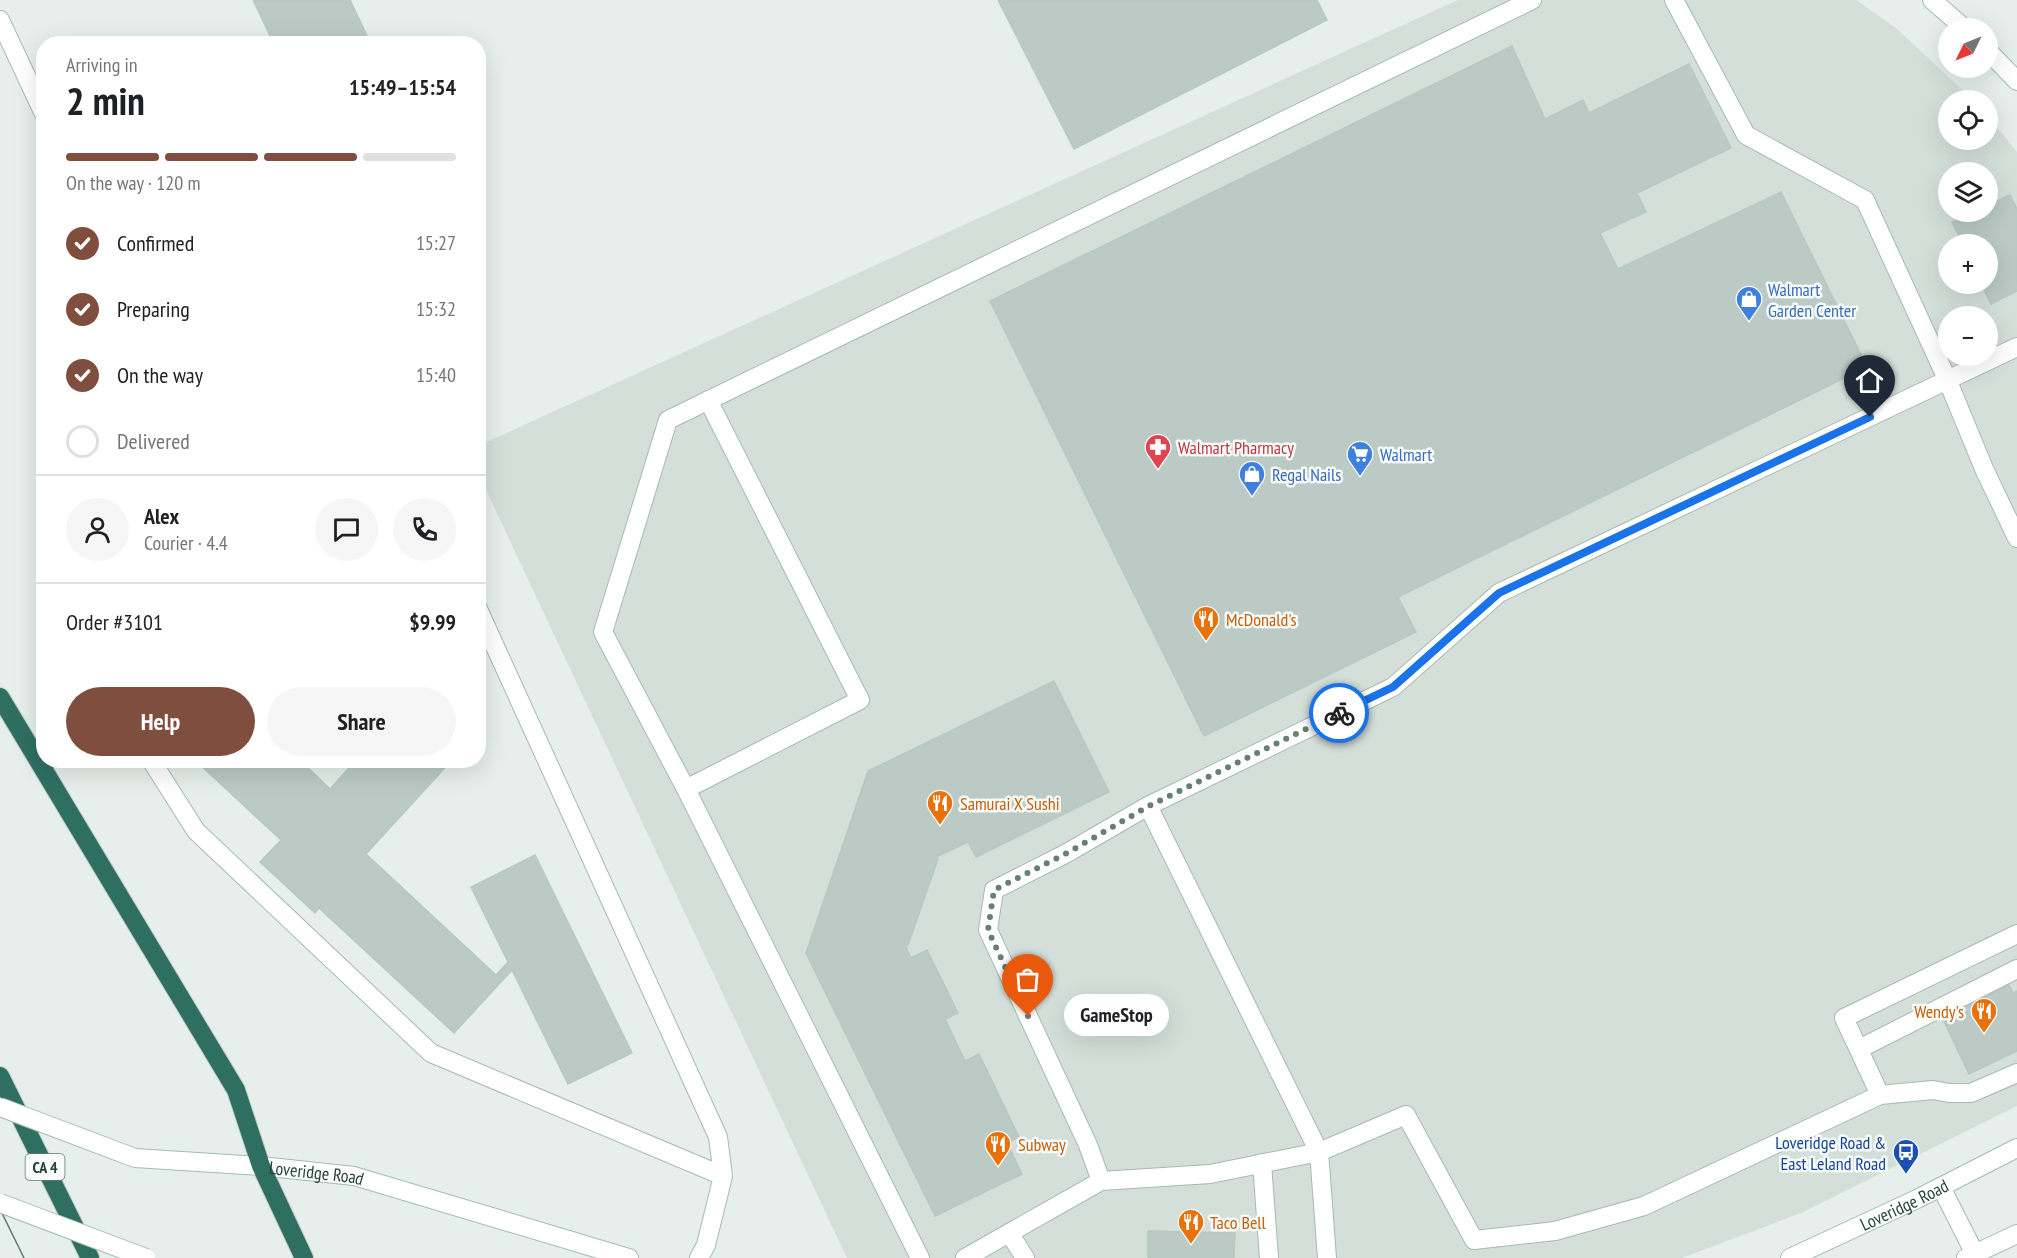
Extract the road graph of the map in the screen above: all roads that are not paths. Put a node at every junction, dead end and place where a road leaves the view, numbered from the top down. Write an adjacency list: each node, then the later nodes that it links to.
1 (1532, 0): 11 (main road)
2 (1674, 0): 10 (main road)
3 (1932, 0): 4 (main road)
4 (1953, 18)
5 (0, 20): 8 (main road)
6 (1998, 61): 7 (main road)
7 (2017, 81)
8 (36, 97)
9 (2017, 347): 10 (main road)
10 (1947, 379): 12 (main road); 19 (main road)
11 (708, 400): 18 (main road); 18 (main road)
12 (2017, 538)
13 (486, 627): 31 (main road)
14 (0, 697): 15 (highway)
15 (36, 757)
16 (43, 768): 30 (highway)
17 (157, 768): 31 (main road)
18 (686, 789): 43 (main road)
19 (1149, 806): 28 (main road); 32 (main road)
20 (2017, 934): 22 (main road)
21 (2017, 969): 22 (main road)
22 (1859, 1049): 25 (main road)
23 (2017, 1073): 25 (main road)
24 (0, 1076): 38 (highway, CA 4)
25 (1880, 1095): 28 (main road)
26 (0, 1107): 30 (main road, Loveridge Road, bridge)
27 (2017, 1148): 33 (main road, Loveridge Road)
28 (1319, 1152): 29 (main road); 47 (main road)
29 (1262, 1163): 32 (main road); 46 (main road)
30 (261, 1166): 40 (highway); 41 (main road, Loveridge Road)
31 (723, 1176): 42 (main road)
32 (1101, 1181): 35 (main road)
33 (1941, 1187): 37 (main road); 48 (main road, Loveridge Road)
34 (0, 1203): 39 (main road, bridge)
35 (1010, 1234): 44 (main road); 45 (main road)
36 (2017, 1234): 37 (main road)
37 (1973, 1257)
38 (90, 1258)
39 (146, 1258)
40 (304, 1258)
41 (628, 1258)
42 (699, 1258)
43 (920, 1258)
44 (965, 1258)
45 (1025, 1258)
46 (1269, 1258)
47 (1327, 1258)
48 (1790, 1258)

